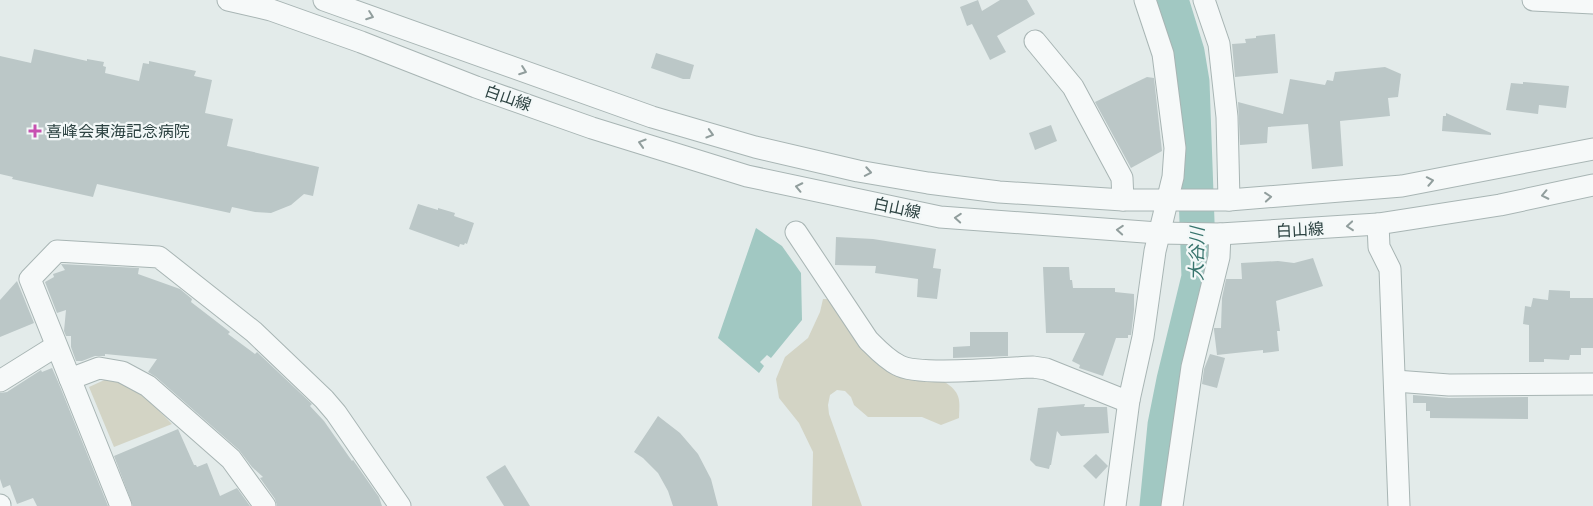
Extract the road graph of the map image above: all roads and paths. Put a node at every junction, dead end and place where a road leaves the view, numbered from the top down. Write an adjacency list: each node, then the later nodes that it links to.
1 (228, 0): 15 (street, 白山線, one-way to 1)
2 (324, 0): 10 (street, 白山線, one-way to 10)
3 (1204, 0): 12 (street)
4 (1533, 0): 5 (street)
5 (1593, 3)
6 (1144, 4): 11 (street)
7 (1036, 41): 10 (street)
8 (1593, 149): 12 (street, 白山線, one-way to 8)
9 (1593, 185): 13 (street, 白山線, one-way to 13)
10 (1123, 200): 11 (street, 白山線)
11 (1171, 200): 12 (street, 白山線); 15 (street)
12 (1224, 200)
13 (1378, 224): 16 (street, 白山線, one-way to 16); 20 (street)
14 (796, 232): 22 (street)
15 (1164, 233): 16 (street, 白山線); 22 (street)
16 (1217, 234): 27 (street)
17 (56, 346): 18 (street); 19 (street); 25 (street)
18 (70, 379): 23 (street); 24 (street)
19 (0, 381)
20 (1395, 381): 21 (street); 28 (street)
21 (1593, 384)
22 (1129, 400): 26 (street)
23 (121, 506)
24 (264, 506)
25 (400, 506)
26 (1114, 506)
27 (1172, 506)
28 (1399, 506)

